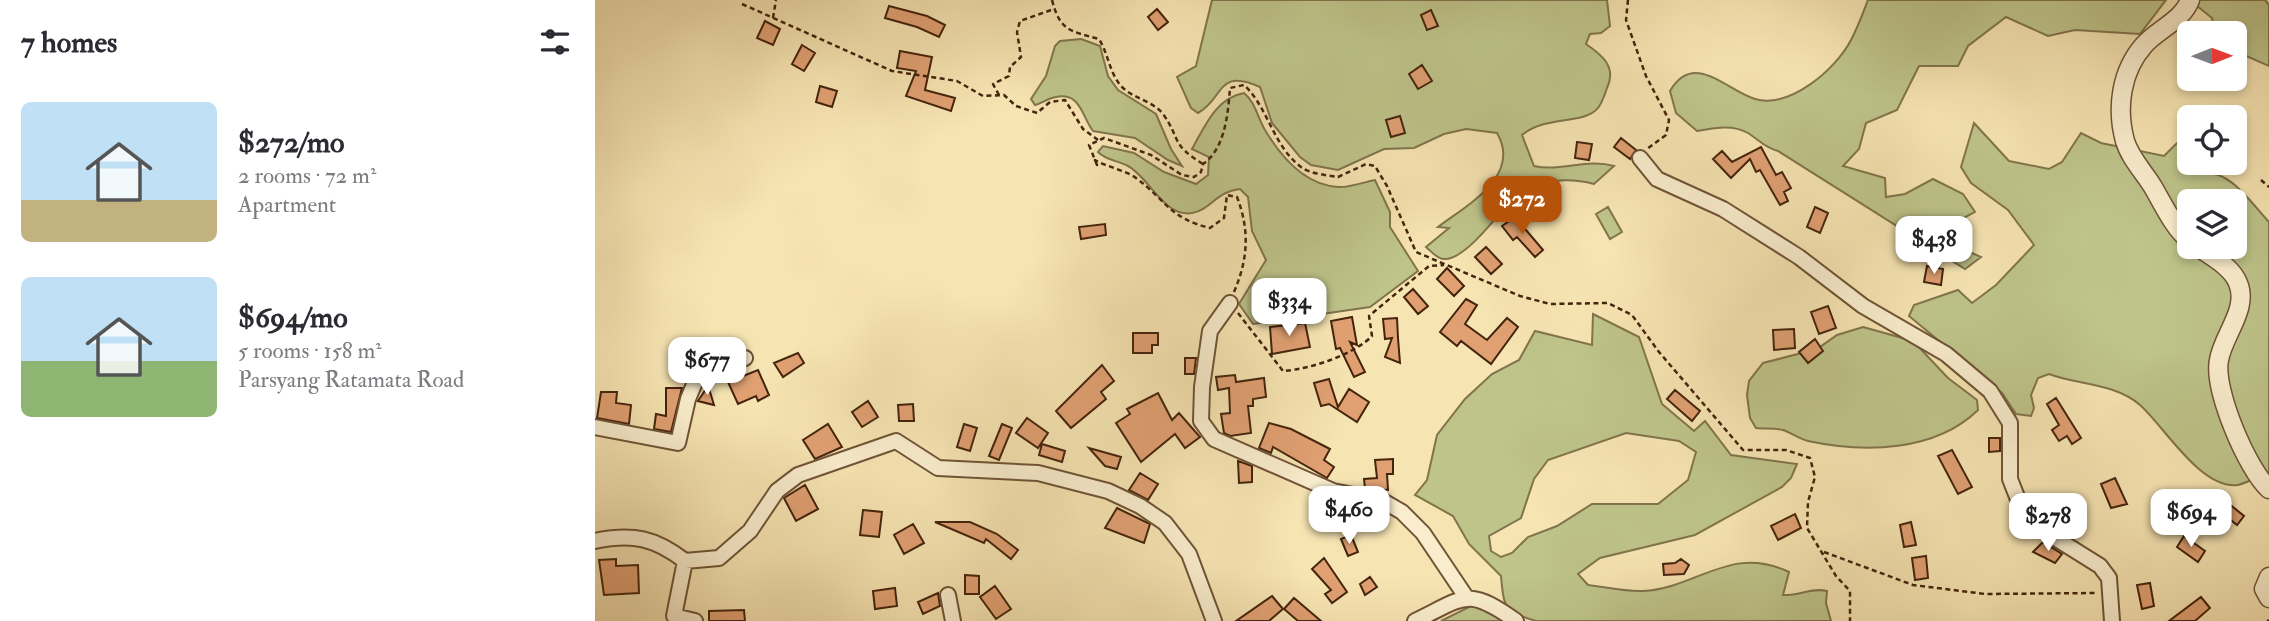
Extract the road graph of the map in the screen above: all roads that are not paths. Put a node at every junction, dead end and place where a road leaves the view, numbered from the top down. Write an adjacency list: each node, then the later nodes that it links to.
1 (2190, 0): 3 (street)
2 (1640, 158): 20 (street)
3 (2177, 224)
4 (2214, 259): 8 (street)
5 (1230, 303): 13 (street)
6 (745, 358): 7 (street)
7 (595, 428)
8 (2269, 489)
9 (595, 541): 10 (street)
10 (685, 561): 15 (street); 17 (street)
11 (2269, 577): 14 (street)
12 (949, 595): 16 (street)
13 (1466, 597): 18 (street); 19 (street)
14 (2269, 598)
15 (695, 621)
16 (953, 621)
17 (1214, 621)
18 (1415, 621)
19 (1516, 621)
20 (2112, 621)

